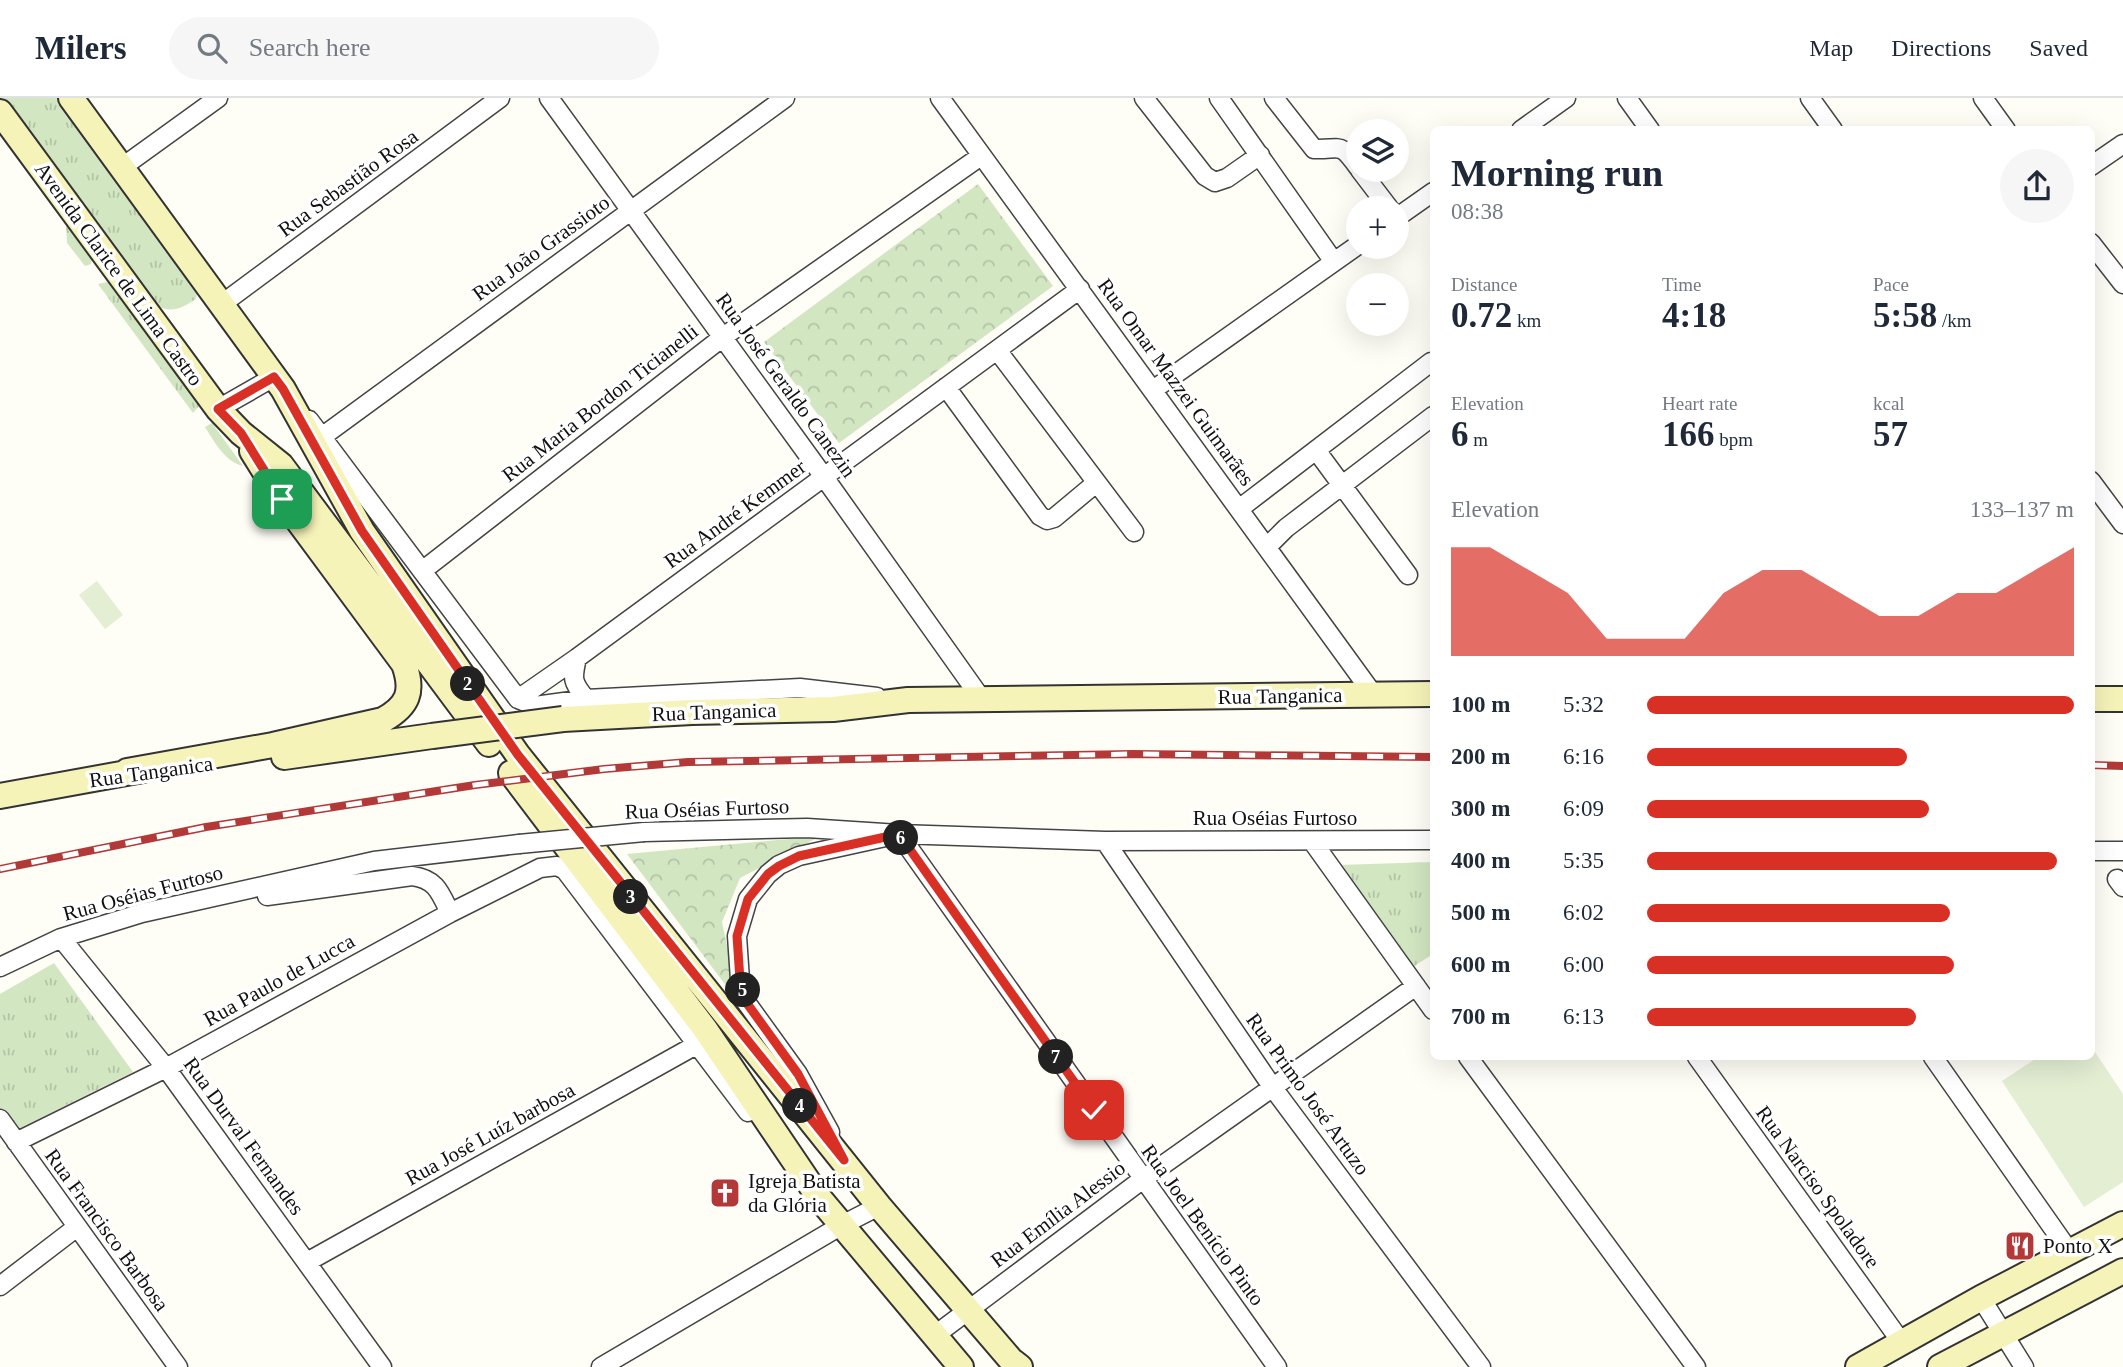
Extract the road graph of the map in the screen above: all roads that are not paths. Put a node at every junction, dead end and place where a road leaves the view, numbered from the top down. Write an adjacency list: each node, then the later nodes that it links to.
1 (71, 98): 24 (street)
2 (218, 98): 24 (street)
3 (500, 98): 33 (street, Rua Sebastião Rosa)
4 (549, 98): 27 (street, Rua José Geraldo Canezin)
5 (785, 98): 27 (street, Rua João Grassioto)
6 (940, 98): 22 (street, Rua Omar Mazzei Guimarães)
7 (1144, 98): 21 (street)
8 (1219, 98): 21 (street)
9 (1274, 98): 20 (street)
10 (1566, 98): 15 (street)
11 (1627, 98): 16 (street)
12 (1810, 98): 17 (street)
13 (1983, 98): 18 (street)
14 (0, 112): 40 (street, Avenida Clarice de Lima Castro)
15 (1527, 126)
16 (1647, 126)
17 (1830, 126)
18 (2003, 126)
19 (2123, 144): 23 (street)
20 (1346, 150)
21 (1260, 155): 30 (street)
22 (981, 156): 32 (street, Rua Omar Mazzei Guimarães); 34 (street, Rua Maria Bordon Ticianelli)
23 (2095, 163)
24 (121, 168): 33 (street)
25 (1430, 194): 26 (street)
26 (1409, 209)
27 (631, 211): 34 (street, Rua José Geraldo Canezin); 43 (street, Rua João Grassioto)
28 (2095, 248): 31 (street)
29 (1346, 254): 30 (street)
30 (1334, 262): 39 (street)
31 (2123, 284)
32 (1080, 289): 35 (street, Rua André Kemmer); 39 (street, Rua Omar Mazzei Guimarães)
33 (222, 304): 37 (street)
34 (723, 337): 45 (street, Rua José Geraldo Canezin); 53 (street, Rua Maria Bordon Ticianelli)
35 (997, 350): 38 (street, Rua André Kemmer); 46 (street)
36 (1430, 363): 44 (street)
37 (278, 383): 40 (street); 43 (street); 86 (street)
38 (946, 387): 45 (street, Rua André Kemmer); 46 (street)
39 (1153, 390): 49 (street, Rua Omar Mazzei Guimarães)
40 (218, 409): 42 (street, Avenida Clarice de Lima Castro)
41 (1430, 418): 48 (street)
42 (241, 433): 64 (street); 78 (street, Avenida Clarice de Lima Castro)
43 (323, 436): 53 (street)
44 (1316, 450): 48 (street); 49 (street)
45 (824, 477): 55 (street, Rua André Kemmer); 63 (street, Rua José Geraldo Canezin)
46 (1097, 482): 51 (street)
47 (2095, 486): 50 (street)
48 (1343, 487): 52 (street); 54 (street)
49 (1239, 509): 52 (street, Rua Omar Mazzei Guimarães)
50 (2123, 524)
51 (1134, 532)
52 (1266, 547): 56 (street, Rua Omar Mazzei Guimarães)
53 (422, 571): 58 (street)
54 (1408, 575)
55 (577, 658): 58 (street, Rua André Kemmer); 59 (street)
56 (1373, 694): 57 (street, Rua Tanganica); 63 (street, Rua Tanganica)
57 (1430, 694)
58 (517, 699): 59 (street)
59 (586, 699): 62 (street)
60 (2095, 699): 61 (street)
61 (2123, 699)
62 (908, 700): 63 (street, Rua Tanganica); 64 (street, Rua Tanganica, bridge)
63 (983, 701)
64 (127, 771): 65 (street, Rua Tanganica)
65 (0, 796)
66 (899, 834): 68 (street, Rua Oséias Furtoso); 72 (street, Rua Oséias Furtoso, bridge); 86 (street); 87 (street, Rua Joel Benício Pinto)
67 (1430, 840): 69 (street, Rua Oséias Furtoso)
68 (1105, 841): 69 (street, Rua Oséias Furtoso); 83 (street, Rua Primo José Artuzo)
69 (1312, 841): 76 (street)
70 (2095, 851): 71 (street)
71 (2123, 851)
72 (142, 913): 73 (street); 74 (street, Rua Oséias Furtoso)
73 (450, 913): 78 (street, Rua Paulo de Lucca); 82 (street, Rua Paulo de Lucca)
74 (61, 938): 75 (street, Rua Oséias Furtoso); 82 (street, Rua Durval Fernandes)
75 (0, 967)
76 (1416, 986): 77 (street); 83 (street, Rua Emília Alessio)
77 (1430, 1006)
78 (700, 1037): 90 (street, Avenida Clarice de Lima Castro); 93 (street, Rua José Luíz barbosa)
79 (1470, 1060): 108 (street)
80 (1699, 1060): 100 (street, Rua Narciso Spoladore)
81 (1935, 1060): 92 (street)
82 (166, 1068): 85 (street, Rua Paulo de Lucca); 93 (street, Rua Durval Fernandes)
83 (1273, 1088): 87 (street, Rua Emília Alessio); 107 (street, Rua Primo José Artuzo)
84 (0, 1119): 85 (street, Rua Francisco Barbosa)
85 (16, 1142): 91 (street, Rua Francisco Barbosa)
86 (844, 1160): 88 (street)
87 (1143, 1179): 97 (street, Rua Emília Alessio); 106 (street, Rua Joel Benício Pinto)
88 (879, 1206): 90 (street); 97 (street)
89 (2123, 1224): 92 (street)
90 (842, 1225): 99 (street, Avenida Clarice de Lima Castro); 103 (street)
91 (77, 1227): 95 (street); 101 (street, Rua Francisco Barbosa)
92 (2069, 1251): 96 (street)
93 (307, 1262): 102 (street, Rua Durval Fernandes)
94 (2123, 1271): 98 (street)
95 (0, 1286)
96 (1981, 1298): 98 (street); 100 (street)
97 (968, 1309): 99 (street, Rua Emília Alessio); 105 (street)
98 (2004, 1334): 110 (street); 111 (street)
99 (934, 1336): 104 (street, Avenida Clarice de Lima Castro)
100 (1902, 1343): 109 (street)
101 (177, 1367)
102 (382, 1367)
103 (601, 1367)
104 (961, 1367)
105 (1020, 1367)
106 (1277, 1367)
107 (1481, 1367)
108 (1696, 1367)
109 (1858, 1367)
110 (1940, 1367)
111 (2024, 1367)

